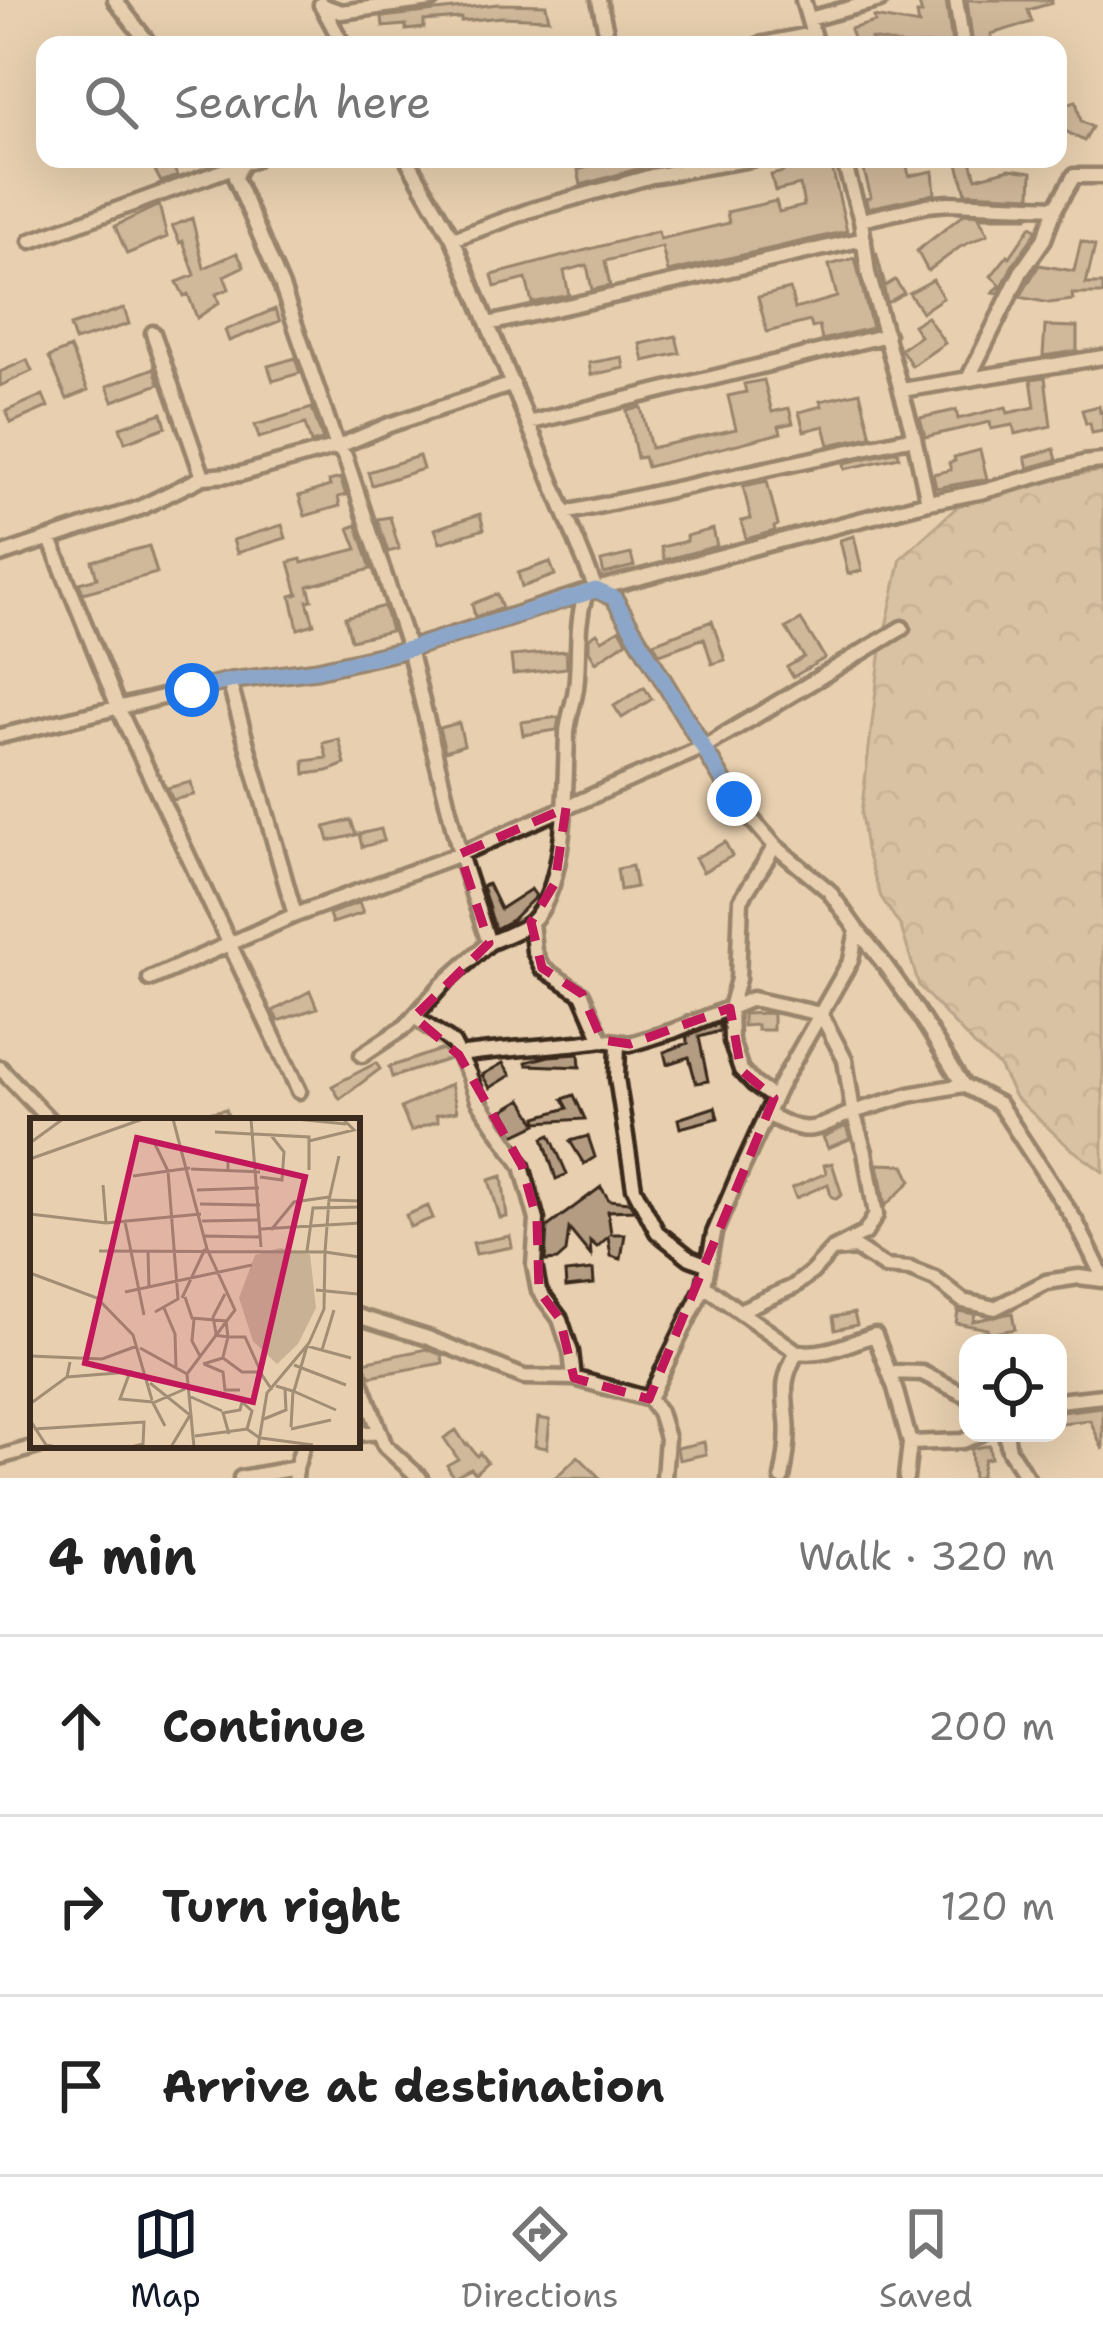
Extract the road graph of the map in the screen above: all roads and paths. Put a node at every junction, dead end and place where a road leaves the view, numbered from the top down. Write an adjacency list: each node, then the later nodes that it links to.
1 (115, 0): 9 (street)
2 (431, 0): 7 (street)
3 (599, 0): 11 (street)
4 (803, 0): 8 (street)
5 (880, 0): 8 (street)
6 (956, 0): 13 (street)
7 (320, 3): 10 (street)
8 (809, 19): 12 (street)
9 (143, 36)
10 (338, 36)
11 (607, 36)
12 (814, 36)
13 (962, 36)
14 (226, 168): 24 (street)
15 (241, 168): 34 (street)
16 (412, 168): 22 (street)
17 (699, 168): 22 (street)
18 (846, 168): 21 (street)
19 (1103, 176): 20 (street)
20 (1056, 207): 21 (street); 29 (street)
21 (861, 220): 23 (street)
22 (452, 239): 25 (street)
23 (864, 239): 25 (street); 27 (street)
24 (31, 241)
25 (488, 324): 30 (street)
26 (153, 333): 36 (street)
27 (887, 335): 31 (street); 32 (street)
28 (1103, 357): 29 (street)
29 (968, 379): 31 (street)
30 (513, 384): 32 (street); 34 (street)
31 (902, 390): 33 (street)
32 (528, 423): 38 (street)
33 (914, 437): 37 (street); 38 (street)
34 (337, 447): 36 (street); 43 (street)
35 (1103, 461): 37 (street)
36 (203, 477): 39 (street)
37 (928, 502): 41 (street)
38 (565, 513): 41 (street)
39 (50, 539): 40 (street); 45 (street)
40 (0, 555)
41 (590, 592): 43 (street); 47 (street); 48 (street)
42 (902, 628): 47 (street)
43 (409, 649): 44 (street); 50 (street)
44 (229, 681): 45 (street); 51 (street)
45 (119, 709): 46 (street); 54 (street)
46 (0, 736)
47 (704, 747): 48 (street); 49 (street)
48 (566, 808): 50 (street); 52 (street)
49 (775, 846): 53 (street); 57 (street)
50 (460, 854): 51 (street); 55 (street)
51 (295, 915): 54 (street)
52 (531, 922): 55 (street); 60 (street)
53 (856, 930): 58 (street); 65 (street)
54 (227, 942): 56 (street); 66 (street)
55 (489, 943): 59 (street)
56 (150, 979)
57 (730, 1008): 58 (street); 61 (street); 67 (street)
58 (821, 1014): 67 (street); 68 (street)
59 (414, 1017): 62 (street); 63 (street)
60 (602, 1040): 61 (street); 63 (street)
61 (618, 1042): 72 (street)
62 (362, 1055)
63 (459, 1055): 79 (street)
64 (0, 1068): 70 (street)
65 (963, 1085): 68 (street); 73 (street)
66 (299, 1091)
67 (774, 1098): 69 (street)
68 (853, 1112): 69 (street); 71 (street)
69 (767, 1114): 72 (street)
70 (47, 1118)
71 (832, 1250): 73 (street); 75 (street)
72 (708, 1265): 74 (street)
73 (1103, 1279)
74 (704, 1286): 75 (street); 83 (street)
75 (739, 1311): 77 (street)
76 (360, 1317): 79 (street)
77 (797, 1352): 78 (street); 96 (street)
78 (889, 1372): 81 (street); 89 (street)
79 (574, 1378): 83 (street)
80 (360, 1379): 85 (street)
81 (959, 1392)
82 (1103, 1396): 84 (street)
83 (650, 1399): 95 (street)
84 (1067, 1400)
85 (380, 1432): 86 (street); 94 (street)
86 (360, 1434)
87 (959, 1441): 89 (street)
88 (1008, 1442): 98 (street)
89 (910, 1443): 97 (street)
90 (31, 1448): 91 (street)
91 (0, 1456)
92 (296, 1473): 93 (street)
93 (241, 1478)
94 (420, 1478)
95 (664, 1478)
96 (782, 1478)
97 (906, 1478)
98 (1028, 1478)

